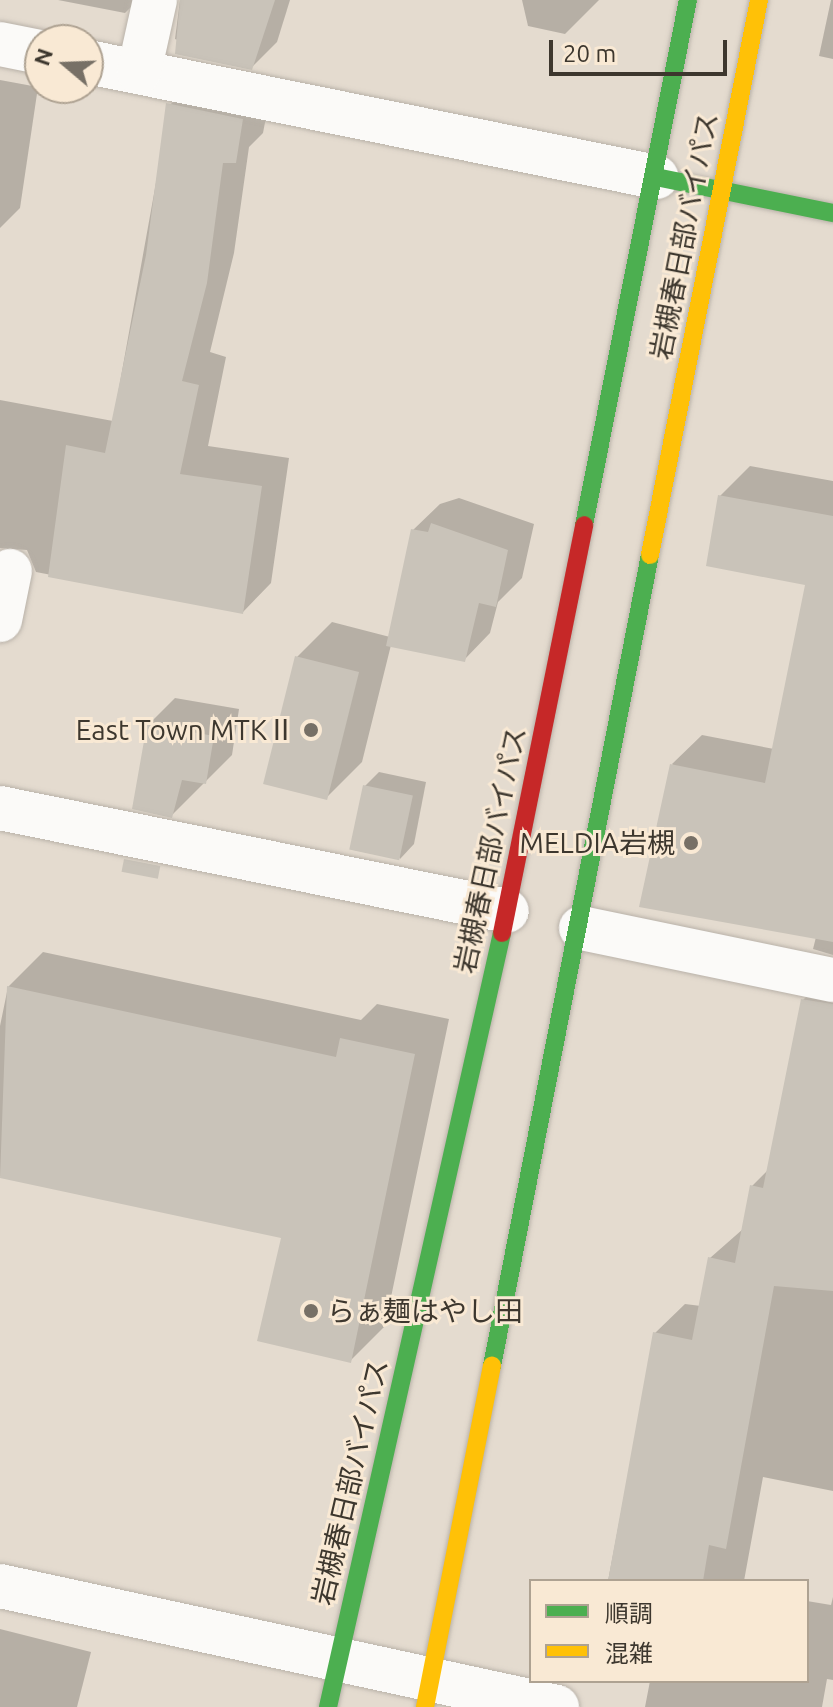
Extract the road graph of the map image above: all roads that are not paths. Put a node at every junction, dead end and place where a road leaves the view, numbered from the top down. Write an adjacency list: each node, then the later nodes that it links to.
1 (155, 0): 7 (street)
2 (688, 0): 8 (main road, 岩槻春日部バイパス)
3 (759, 0): 9 (main road, 岩槻春日部バイパス)
4 (0, 44): 5 (street)
5 (24, 49)
6 (104, 65): 7 (street)
7 (139, 72): 8 (street)
8 (656, 177): 9 (main road); 14 (main road, 岩槻春日部バイパス)
9 (721, 190): 10 (main road); 15 (main road, 岩槻春日部バイパス)
10 (833, 213)
11 (10, 571): 12 (street)
12 (0, 620)
13 (0, 808): 14 (street)
14 (507, 911): 18 (main road, 岩槻春日部バイパス)
15 (581, 928): 16 (street); 19 (main road, 岩槻春日部バイパス)
16 (833, 980)
17 (0, 1586): 18 (street)
18 (338, 1664): 19 (street); 20 (main road, 岩槻春日部バイパス)
19 (428, 1695): 21 (street)
20 (328, 1707)
21 (557, 1707)

